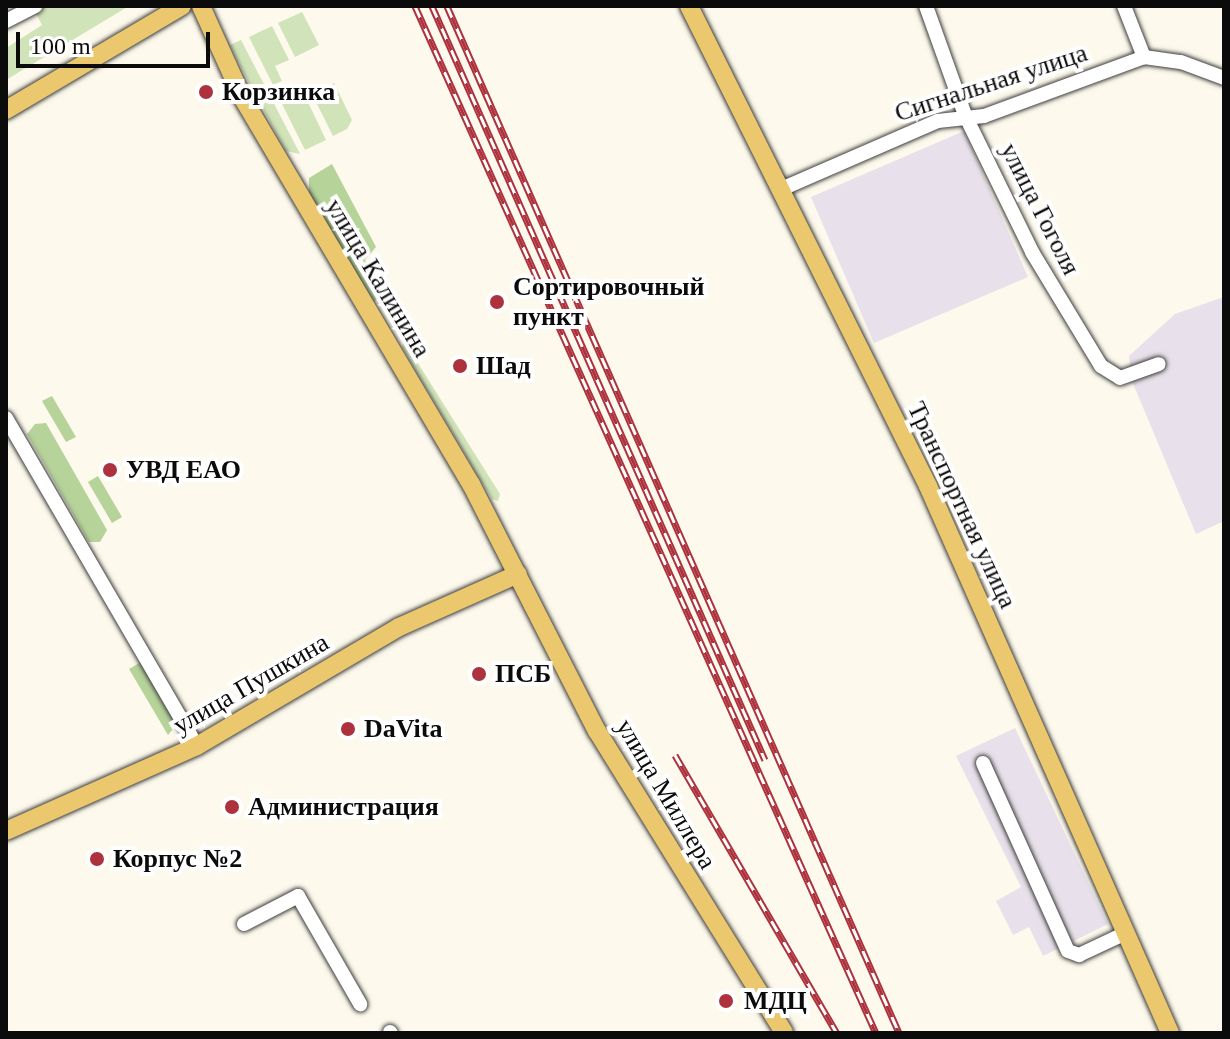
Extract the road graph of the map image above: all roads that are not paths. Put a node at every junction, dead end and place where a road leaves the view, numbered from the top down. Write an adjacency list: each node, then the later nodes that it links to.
1 (35, 6): 7 (street)
2 (182, 6): 10 (main road)
3 (201, 6): 15 (main road, улица Калинина)
4 (689, 6): 12 (main road, Транспортная улица)
5 (926, 6): 11 (street, улица Гоголя)
6 (1124, 6): 8 (street)
7 (6, 21)
8 (1144, 57): 9 (street, Сигнальная улица); 11 (street, Сигнальная улица)
9 (1224, 78)
10 (6, 110)
11 (965, 115): 12 (street, Сигнальная улица); 13 (street, улица Гоголя)
12 (779, 190): 20 (main road, Транспортная улица)
13 (1159, 364)
14 (6, 418): 16 (street)
15 (518, 574): 16 (main road, улица Пушкина); 22 (main road, улица Миллера)
16 (197, 746): 18 (main road, улица Пушкина)
17 (983, 763): 20 (street)
18 (6, 831)
19 (244, 924): 21 (street)
20 (1126, 933): 23 (main road, Транспортная улица)
21 (360, 1004)
22 (784, 1033)
23 (1170, 1033)

